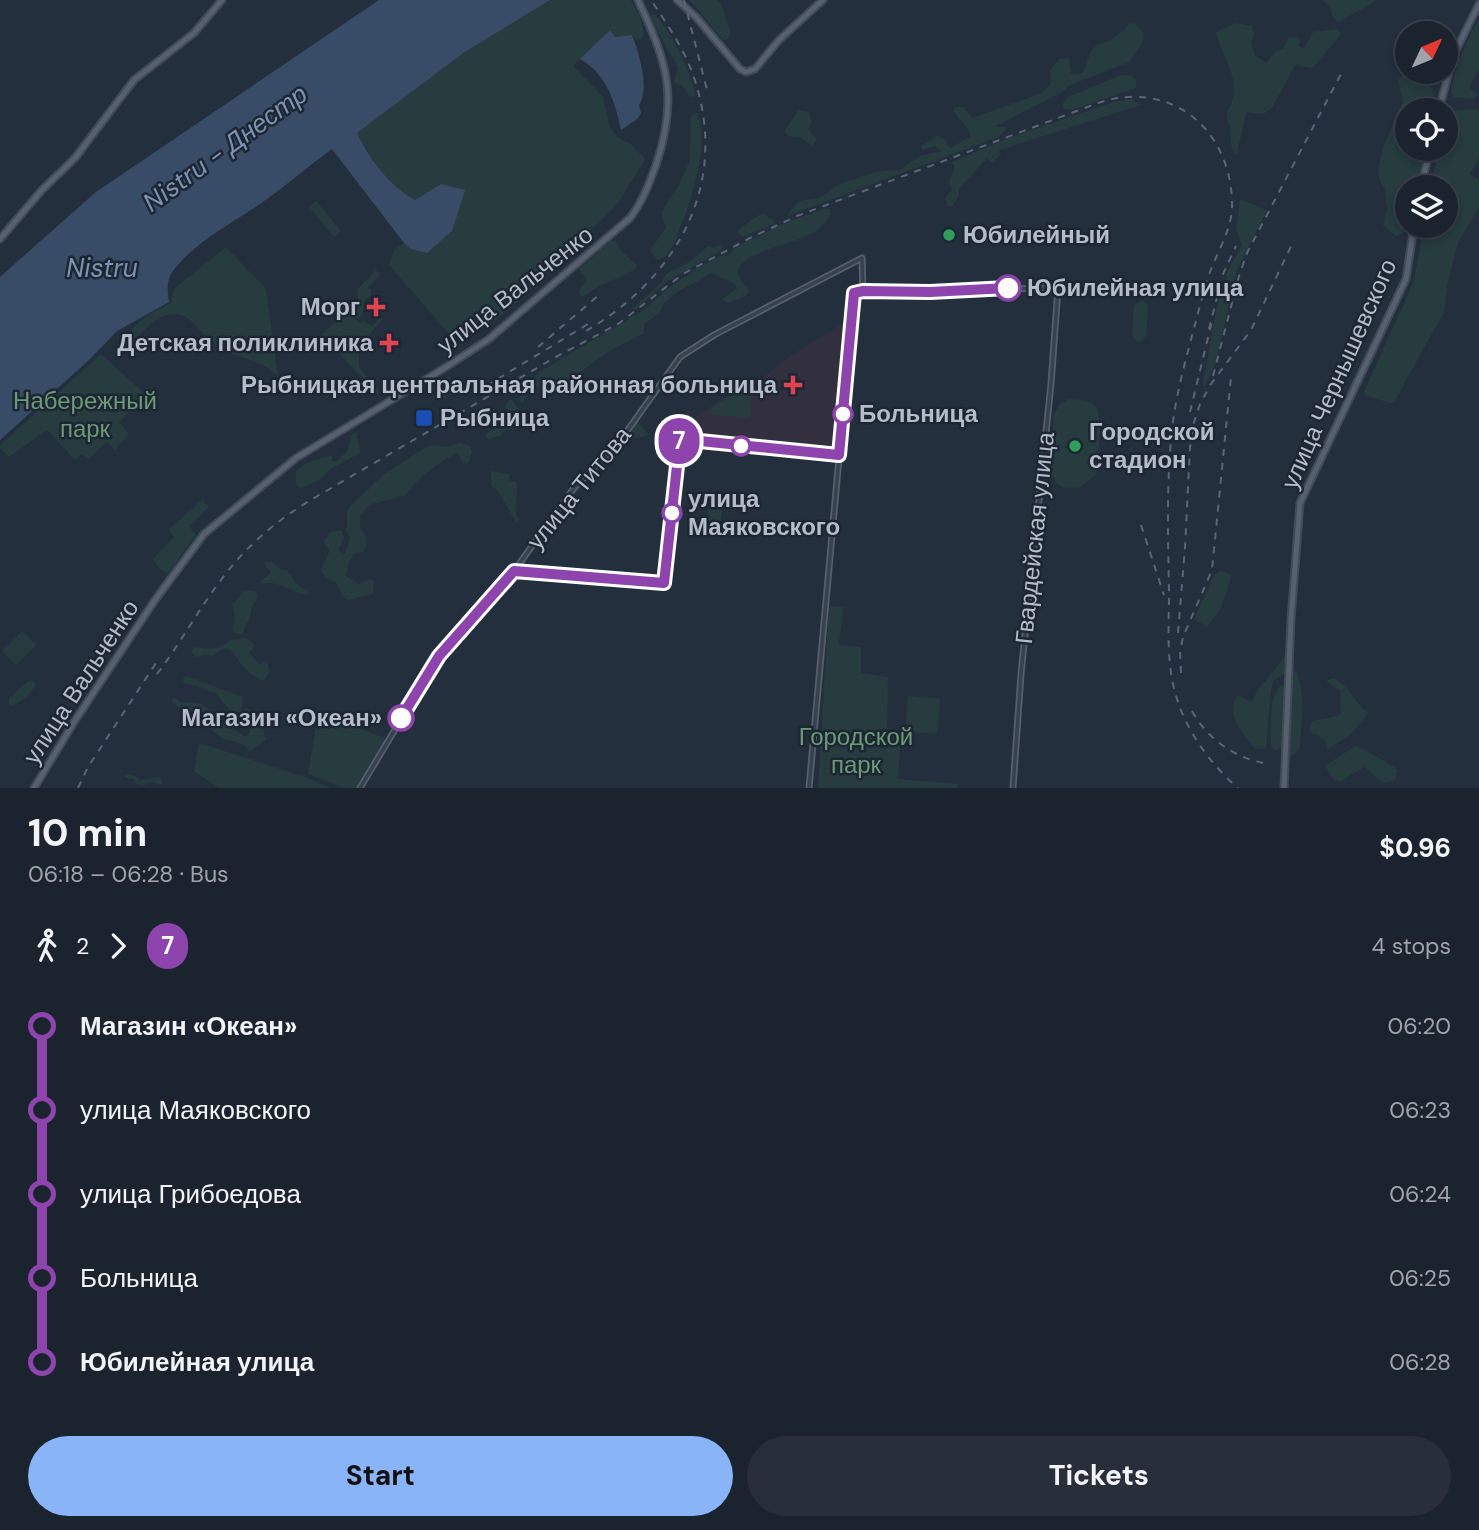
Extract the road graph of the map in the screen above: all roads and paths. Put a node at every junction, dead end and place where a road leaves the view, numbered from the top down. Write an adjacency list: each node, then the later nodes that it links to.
1 (222, 0): 8 (main road)
2 (638, 0): 10 (main road, улица Вальченко)
3 (677, 0): 4 (main road)
4 (823, 0)
5 (1479, 4): 6 (main road)
6 (1442, 98)
7 (1412, 238): 14 (main road, улица Чернышевского)
8 (0, 239)
9 (863, 291): 11 (street, улица Титова); 12 (street); 13 (street, Гвардейская улица)
10 (34, 788)
11 (360, 788)
12 (810, 788)
13 (1013, 788)
14 (1284, 788)

